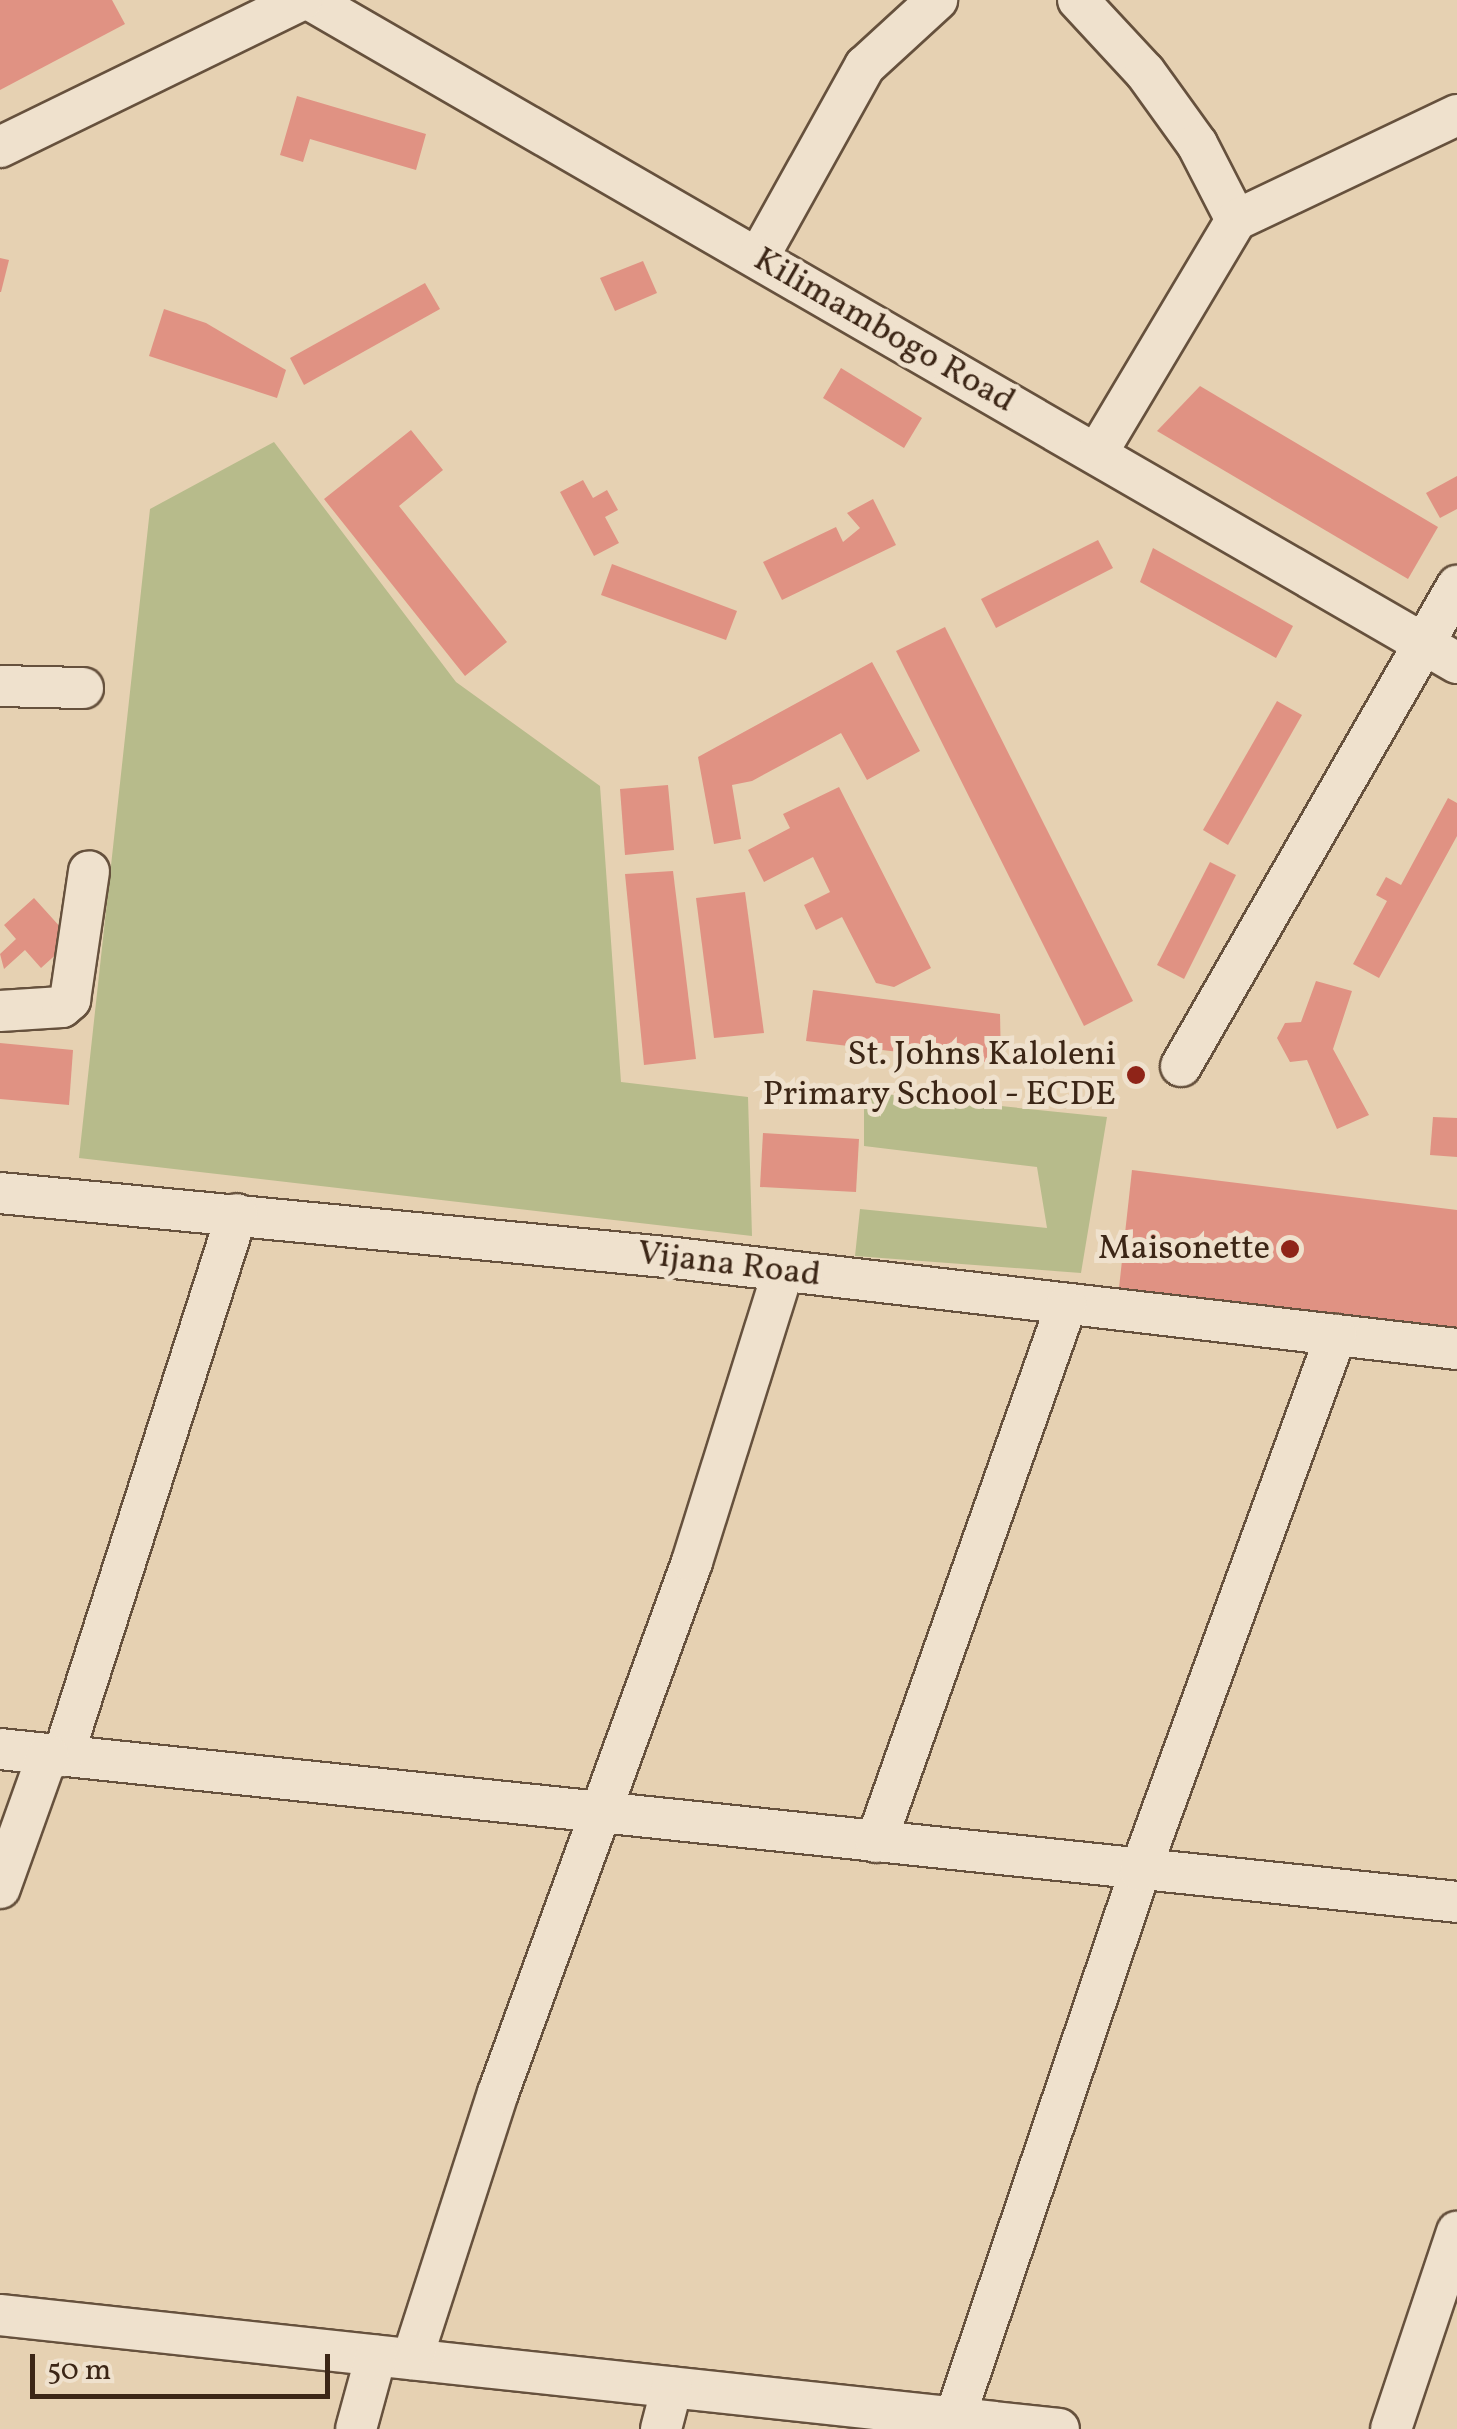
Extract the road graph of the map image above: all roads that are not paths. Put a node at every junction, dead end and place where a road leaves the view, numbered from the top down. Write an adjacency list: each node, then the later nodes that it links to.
1 (306, 0): 5 (street); 7 (street, Kilimambogo Road)
2 (937, 0): 7 (street)
3 (1078, 0): 6 (street)
4 (1457, 115): 6 (street)
5 (0, 147)
6 (1236, 220): 8 (street)
7 (758, 258): 8 (street, Kilimambogo Road)
8 (1097, 454): 10 (street, Kilimambogo Road)
9 (1457, 586): 10 (street)
10 (1441, 654): 15 (street)
11 (0, 686): 12 (street)
12 (83, 688)
13 (89, 871): 14 (street)
14 (0, 1012)
15 (1181, 1066)
16 (0, 1193): 17 (street, Vijana Road)
17 (237, 1214): 18 (street, Vijana Road); 23 (street)
18 (783, 1272): 19 (street, Vijana Road); 24 (street)
19 (1066, 1306): 20 (street, Vijana Road); 25 (street)
20 (1336, 1335): 21 (street, Vijana Road); 26 (street)
21 (1457, 1349)
22 (0, 1749): 23 (street)
23 (55, 1755): 24 (street); 27 (street)
24 (600, 1814): 25 (street); 31 (street)
25 (876, 1842): 26 (street)
26 (1140, 1871): 28 (street); 33 (street)
27 (0, 1888)
28 (1457, 1902)
29 (1457, 2232): 37 (street)
30 (0, 2315): 31 (street)
31 (394, 2357): 32 (street); 34 (street)
32 (672, 2387): 33 (street); 35 (street)
33 (952, 2423): 36 (street)
34 (356, 2429)
35 (661, 2429)
36 (1059, 2429)
37 (1390, 2429)

